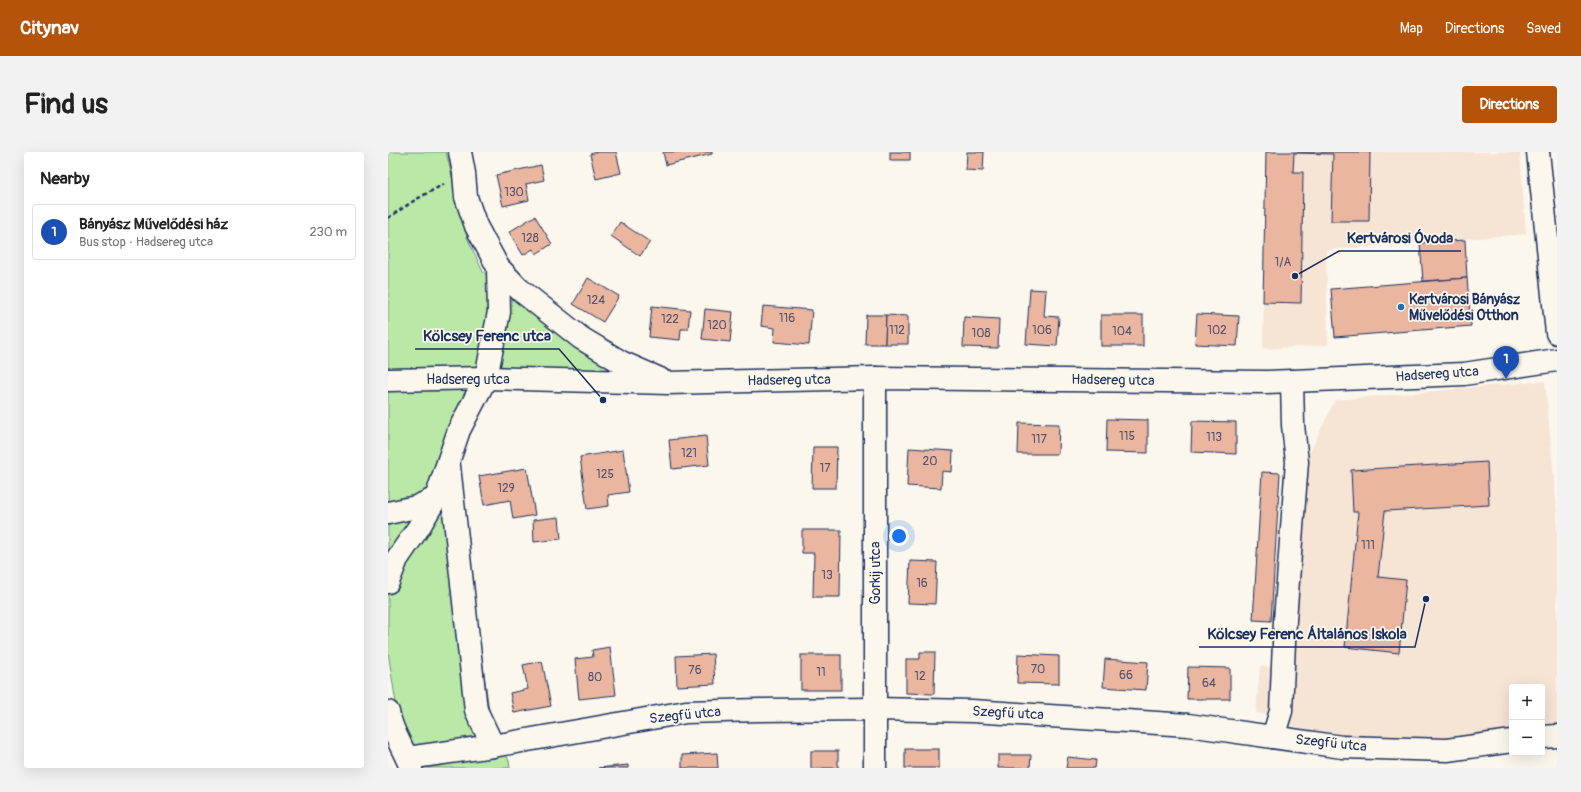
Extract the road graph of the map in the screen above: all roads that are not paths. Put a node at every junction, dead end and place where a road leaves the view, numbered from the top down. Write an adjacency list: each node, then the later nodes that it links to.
1 (1538, 152): 4 (street)
2 (462, 162): 3 (street)
3 (498, 267): 6 (street); 10 (street, Hadsereg utca)
4 (1557, 333)
5 (1557, 360): 9 (street, Hadsereg utca)
6 (486, 378): 8 (street, Hadsereg utca); 10 (street, Hadsereg utca); 11 (street)
7 (875, 378): 9 (street, Hadsereg utca); 10 (street, Hadsereg utca); 15 (street, Gorkij utca)
8 (388, 380)
9 (1292, 381): 18 (street)
10 (668, 383)
11 (449, 461): 12 (street); 21 (street)
12 (436, 498): 13 (street); 14 (street)
13 (388, 513)
14 (388, 582)
15 (876, 709): 18 (street, Szegfű utca); 21 (street, Szegfű utca); 23 (street, Gorkij utca)
16 (388, 712): 22 (street)
17 (1557, 736): 19 (street)
18 (1274, 737): 20 (street, Szegfű utca)
19 (1545, 737)
20 (1509, 741)
21 (499, 744): 22 (street, Szegfű utca)
22 (409, 763)
23 (875, 768)

